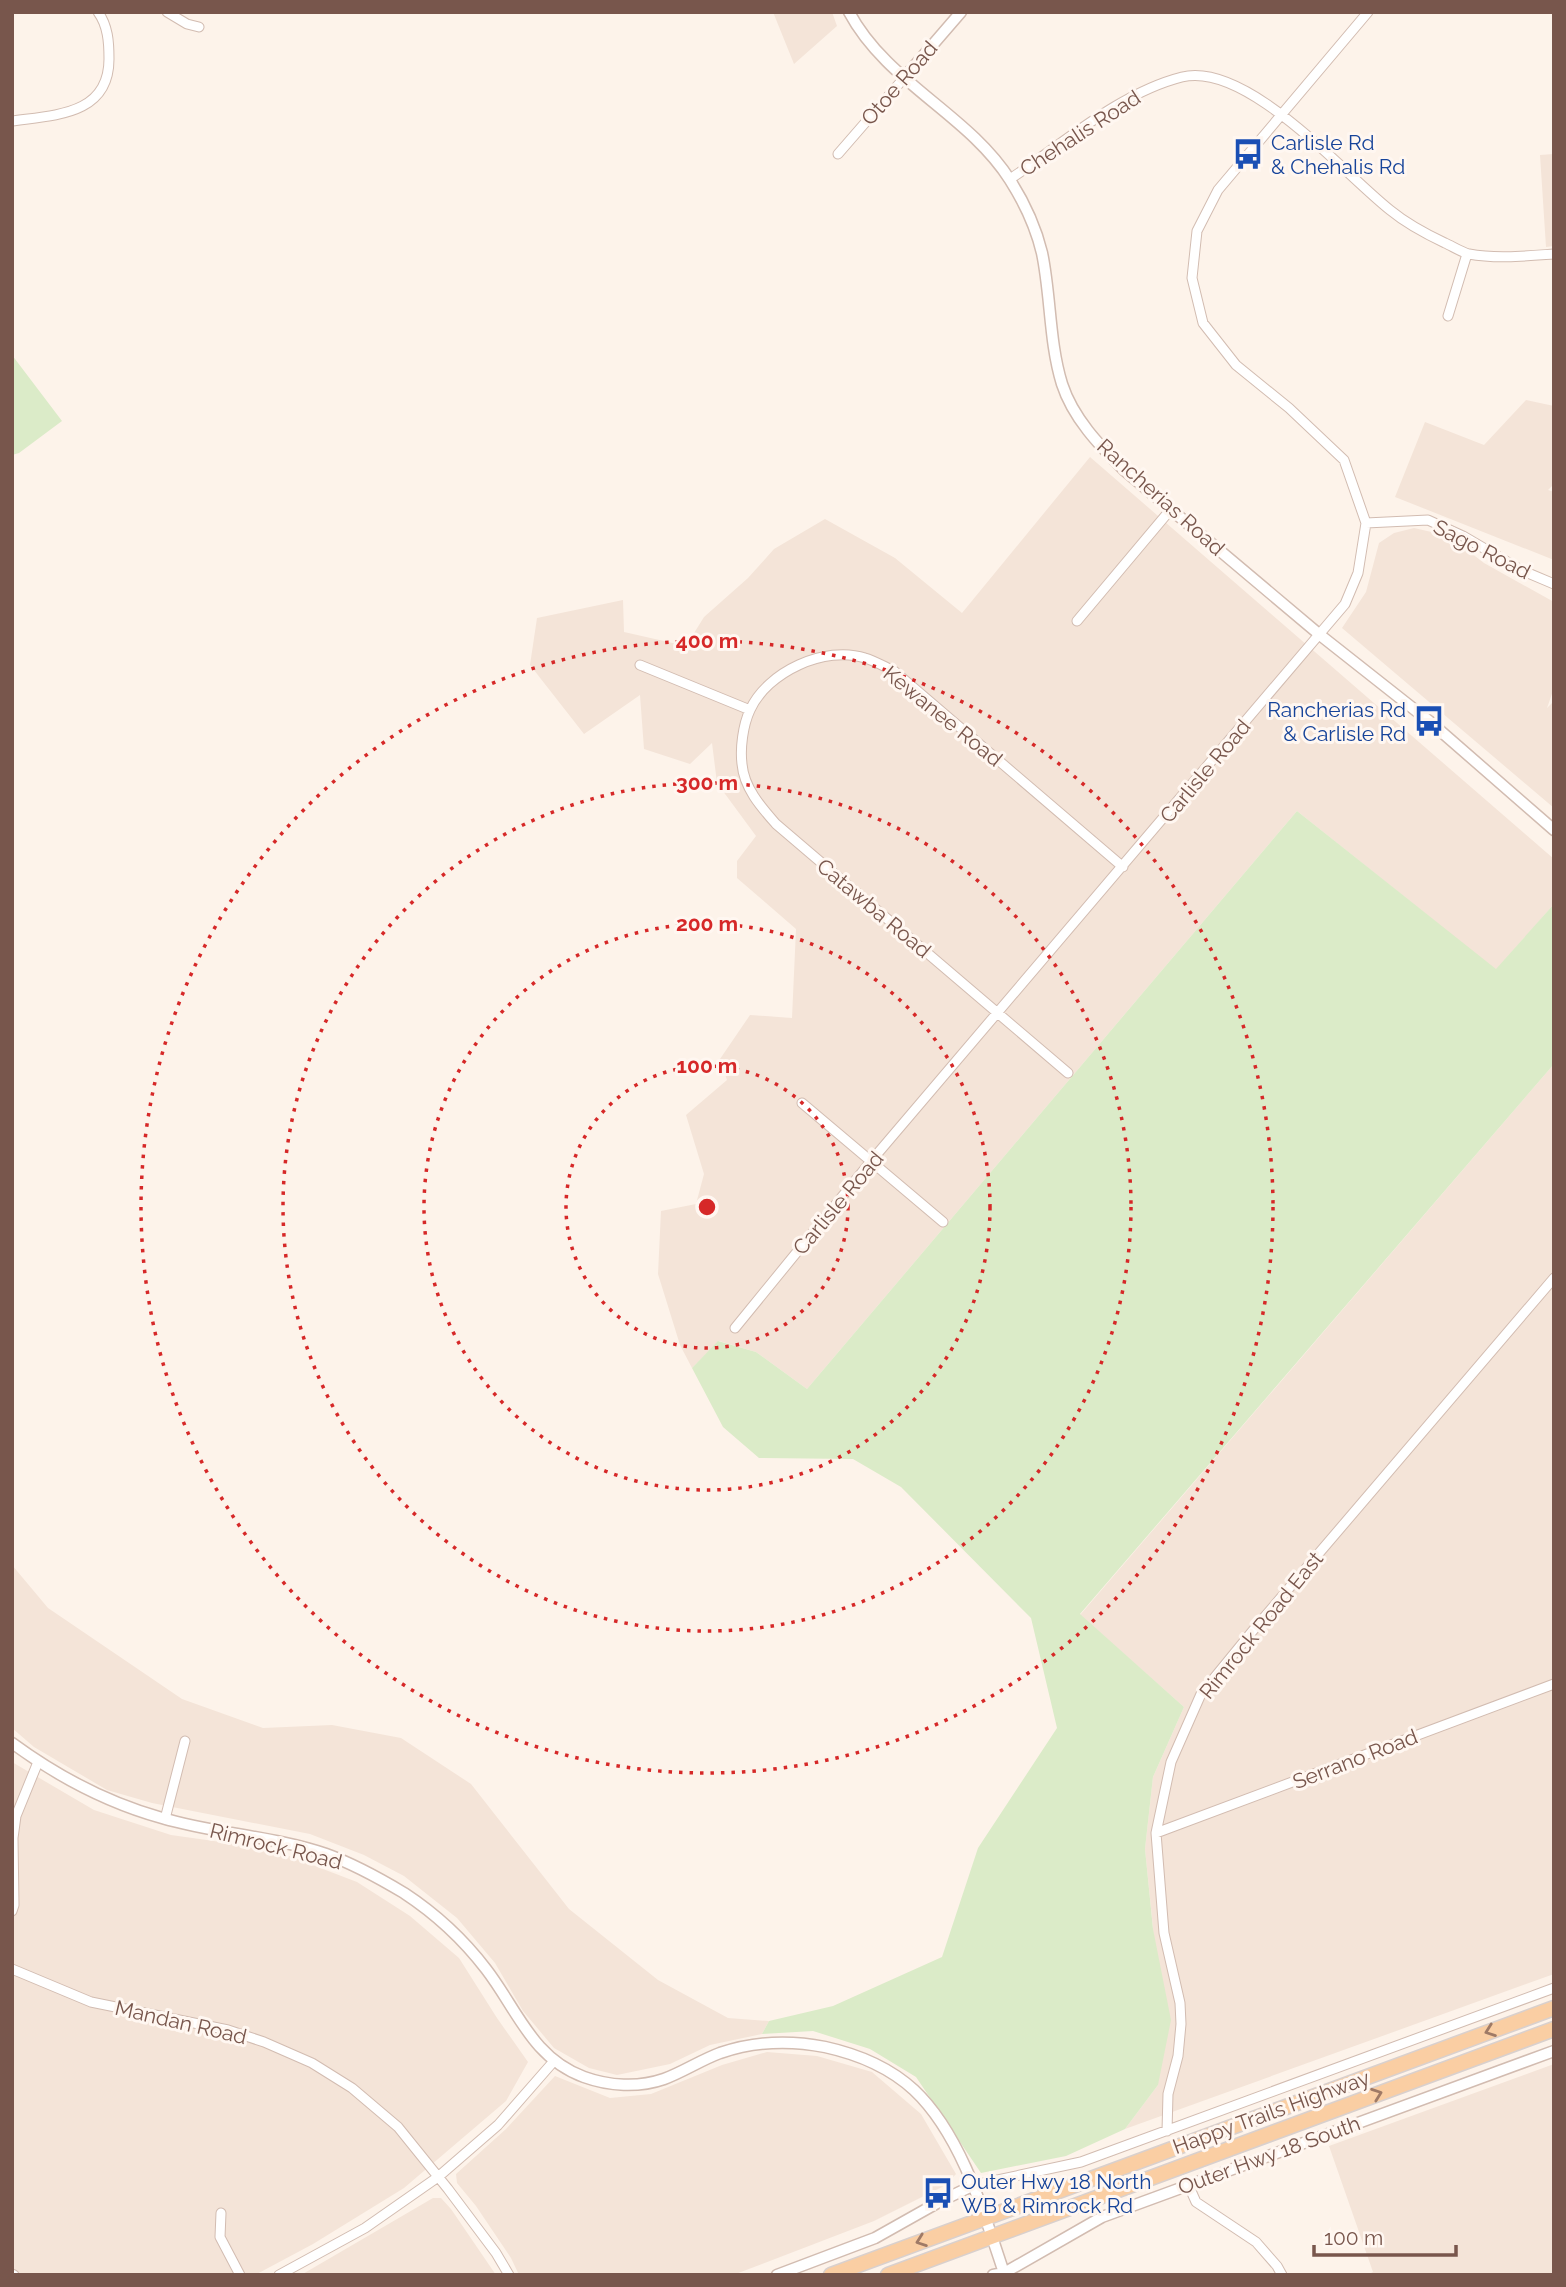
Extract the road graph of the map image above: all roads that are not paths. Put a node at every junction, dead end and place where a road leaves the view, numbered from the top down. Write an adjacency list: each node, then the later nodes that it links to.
1 (98, 12): 9 (street)
2 (167, 12): 6 (street)
3 (849, 12): 7 (street, Rancherias Road)
4 (961, 12): 7 (street, Otoe Road)
5 (1368, 12): 8 (street, Carlisle Road)
6 (199, 27)
7 (904, 78): 10 (street, Otoe Road); 11 (street, Rancherias Road)
8 (1282, 114): 11 (street, Chehalis Road); 12 (street, Chehalis Road); 16 (street, Carlisle Road)
9 (12, 121)
10 (838, 154)
11 (1010, 179): 15 (street, Rancherias Road)
12 (1467, 254): 13 (street, Chehalis Road); 14 (street)
13 (1554, 254)
14 (1448, 316)
15 (1171, 509): 18 (street); 19 (street, Rancherias Road)
16 (1366, 523): 17 (street, Sago Road); 19 (street, Carlisle Road)
17 (1554, 584)
18 (1077, 621)
19 (1320, 635): 22 (street, Rancherias Road); 23 (street, Carlisle Road)
20 (640, 665): 21 (street)
21 (750, 710): 23 (street, Kewanee Road); 24 (street, Catawba Road)
22 (1554, 830)
23 (1123, 867): 24 (street, Carlisle Road)
24 (998, 1013): 25 (street, Catawba Road); 27 (street, Carlisle Road)
25 (1068, 1073)
26 (802, 1103): 27 (street)
27 (872, 1160): 28 (street); 30 (street, Carlisle Road)
28 (943, 1222)
29 (1554, 1278): 36 (street, Rimrock Road East)
30 (735, 1328)
31 (1554, 1684): 36 (street, Serrano Road)
32 (185, 1741): 35 (street)
33 (12, 1743): 34 (street, Rimrock Road)
34 (38, 1762): 35 (street, Rimrock Road); 37 (street)
35 (165, 1819): 43 (street, Rimrock Road)
36 (1156, 1833): 44 (street, Rimrock Road East)
37 (12, 1911)
38 (12, 1969): 45 (street, Mandan Road)
39 (1554, 1989): 44 (street)
40 (1554, 2008): 49 (main road, Happy Trails Highway, one-way to 49)
41 (1554, 2029): 50 (main road, Happy Trails Highway, one-way to 41)
42 (1554, 2052): 46 (street, Outer Hwy 18 South)
43 (554, 2061): 45 (street); 47 (street, Rimrock Road)
44 (1167, 2130): 47 (street)
45 (438, 2177): 53 (street); 54 (street, Mandan Road)
46 (1188, 2184): 51 (street, Outer Hwy 18 South); 58 (street)
47 (974, 2185): 49 (street, Rimrock Road); 55 (street)
48 (221, 2213): 52 (street)
49 (985, 2217): 50 (street, Rimrock Road); 56 (main road, Happy Trails Highway, one-way to 56)
50 (992, 2236): 51 (street, Rimrock Road); 57 (main road, Happy Trails Highway)
51 (1000, 2274)
52 (240, 2275)
53 (279, 2275)
54 (509, 2275)
55 (777, 2275)
56 (831, 2275)
57 (888, 2275)
58 (1282, 2275)

